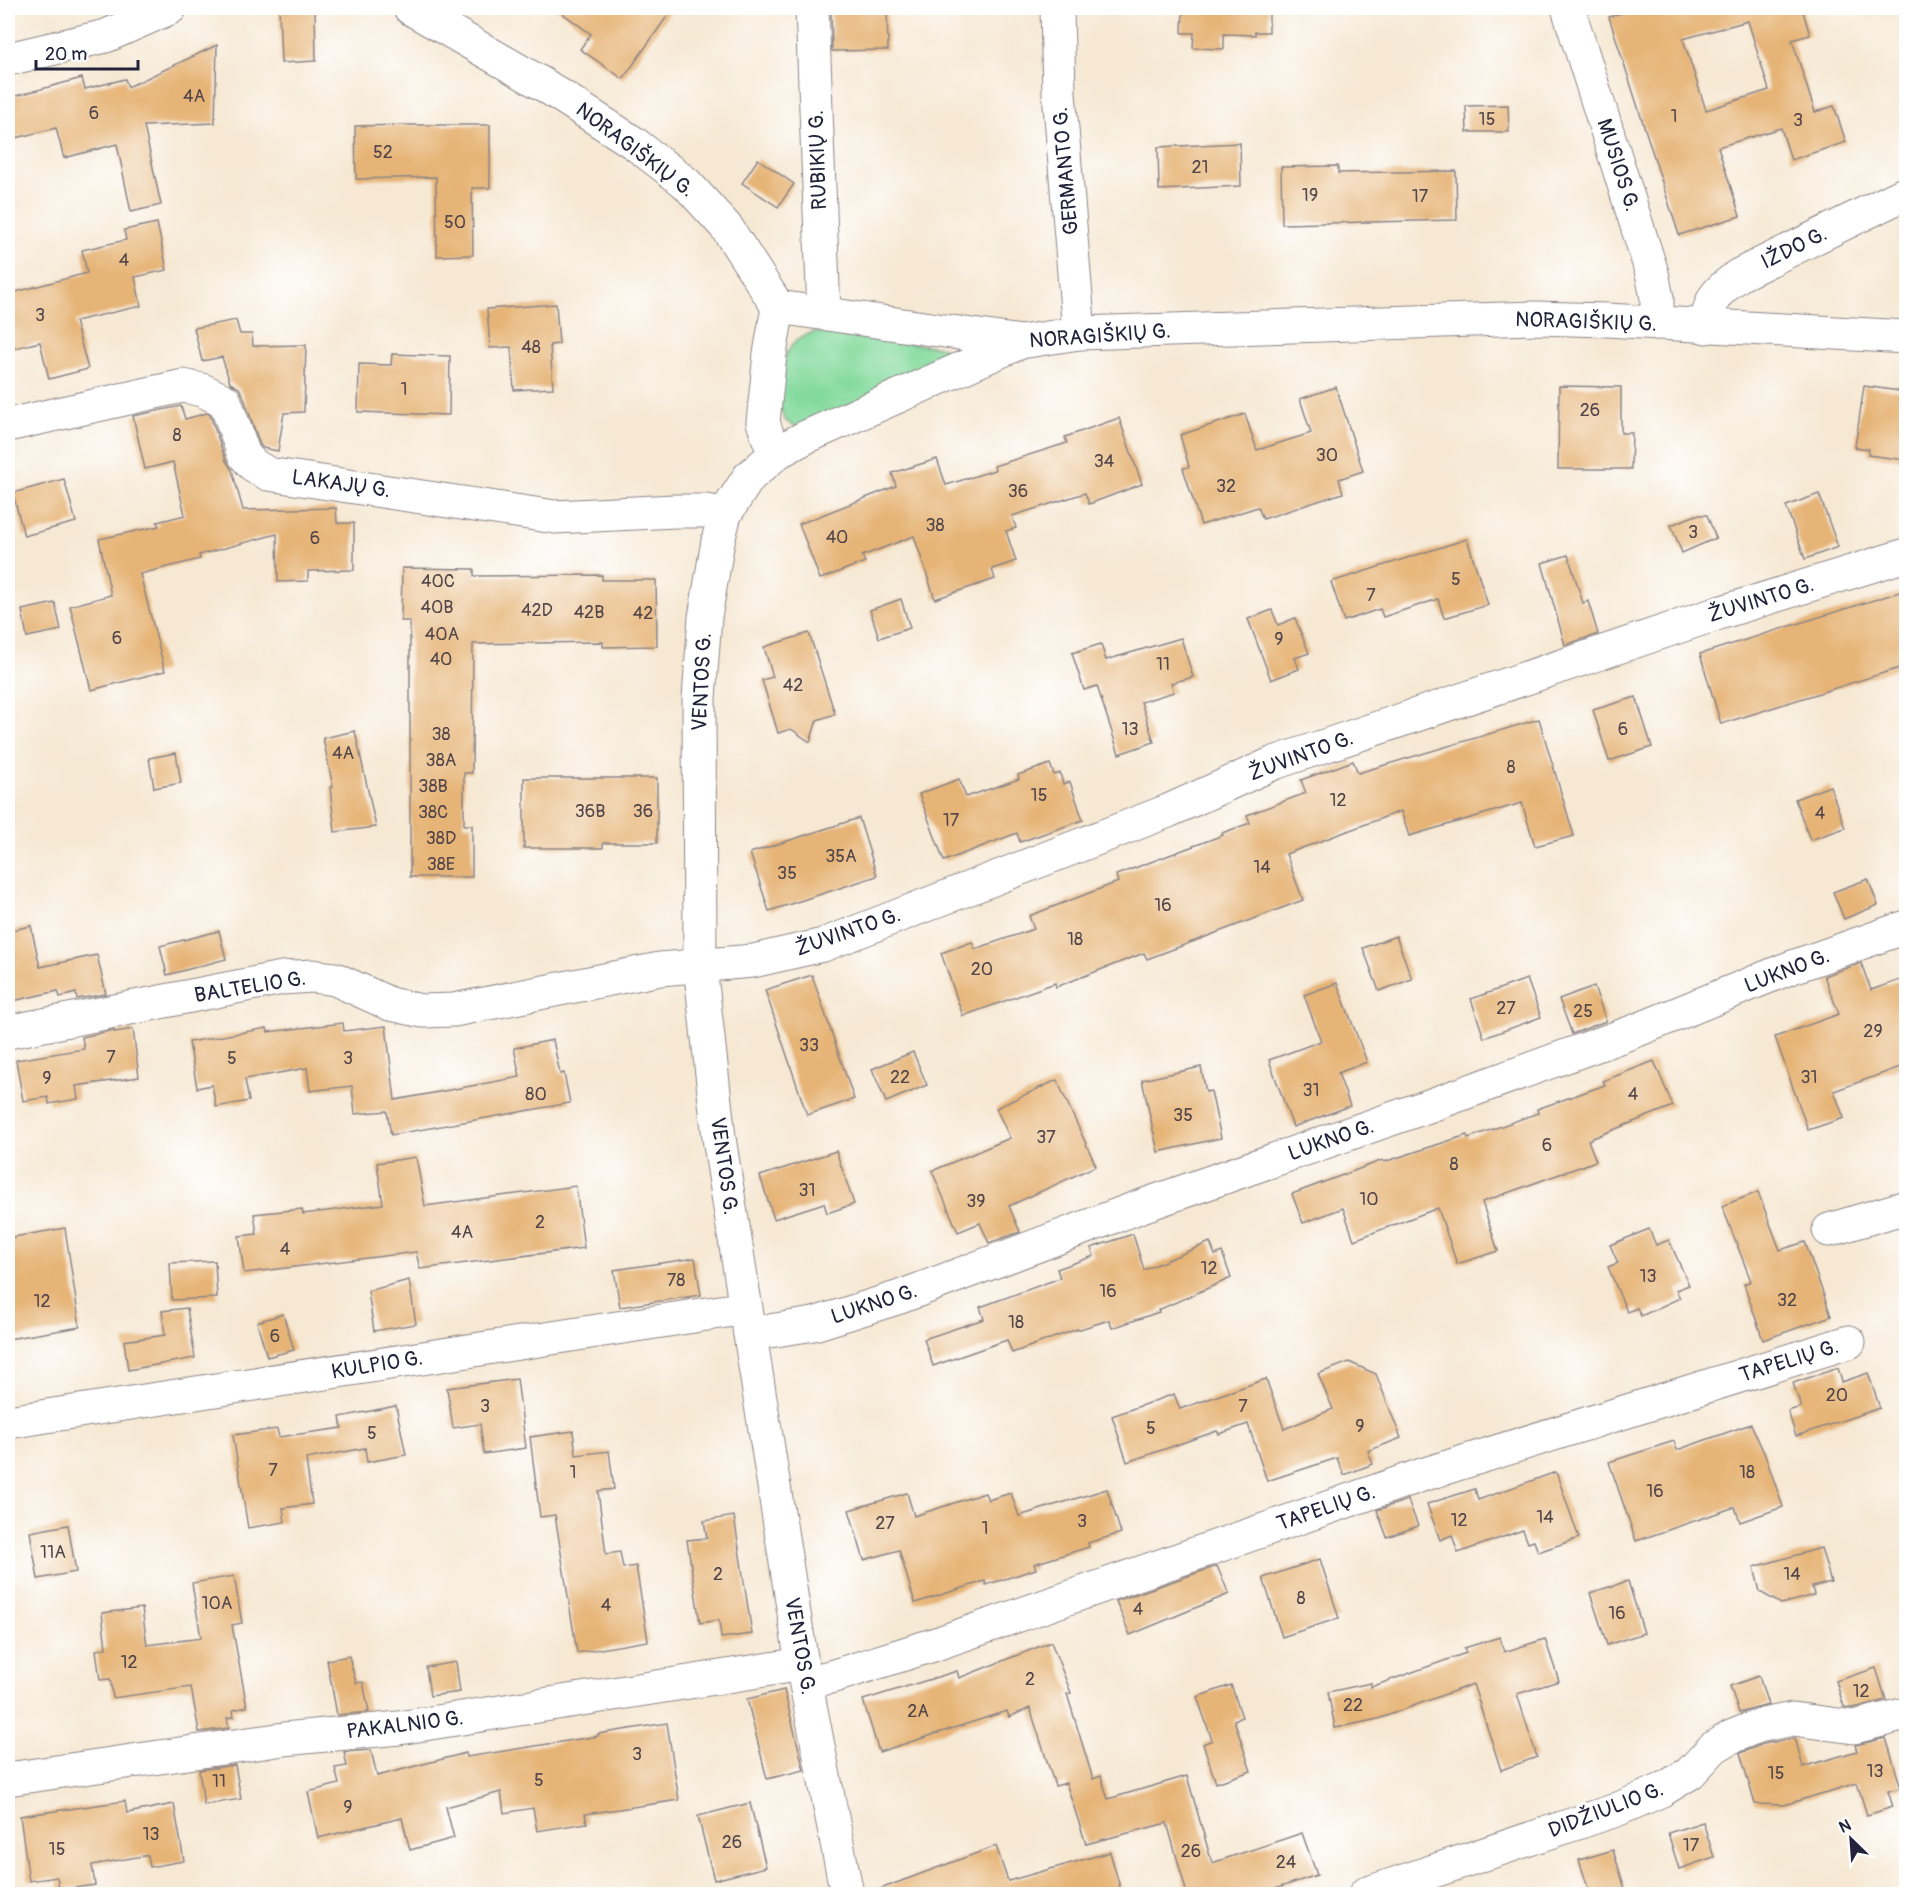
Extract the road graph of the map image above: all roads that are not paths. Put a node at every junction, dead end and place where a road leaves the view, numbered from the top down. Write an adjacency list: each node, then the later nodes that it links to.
1 (171, 8): 6 (street)
2 (410, 8): 8 (street, NORAGIŠKIŲ G.)
3 (812, 8): 9 (street, RUBIKIŲ G.)
4 (1057, 8): 12 (street, GERMANTO G.)
5 (1568, 8): 10 (street, MUSIOS G.)
6 (8, 59)
7 (1906, 193): 11 (street, IŽDO G.)
8 (778, 307): 9 (street, NORAGIŠKIŲ G.); 16 (street)
9 (824, 313): 14 (street, NORAGIŠKIŲ G.)
10 (1657, 323): 11 (street, NORAGIŠKIŲ G.); 12 (street, NORAGIŠKIŲ G.)
11 (1706, 327): 13 (street, NORAGIŠKIŲ G.)
12 (1079, 333): 14 (street, NORAGIŠKIŲ G.)
13 (1906, 337)
14 (1021, 342): 16 (street, VENTOS G.)
15 (8, 425): 17 (street, LAKAJŲ G.)
16 (778, 452): 17 (street, VENTOS G.)
17 (725, 514): 20 (street, VENTOS G.)
18 (1906, 555): 20 (street, ŽUVINTO G.)
19 (1906, 927): 24 (street, LUKNO G.)
20 (700, 964): 21 (street, BALTELIO G.); 24 (street, VENTOS G.)
21 (8, 1032)
22 (1906, 1207): 23 (street)
23 (1829, 1230)
24 (748, 1321): 26 (street, KULPIO G.); 27 (street, VENTOS G.)
25 (1849, 1342): 27 (street, TAPELIŲ G.)
26 (8, 1422)
27 (804, 1673): 29 (street, PAKALNIO G.); 30 (street, VENTOS G.)
28 (1906, 1714): 31 (street, DIDŽIULIO G.)
29 (8, 1779)
30 (847, 1894)
31 (1365, 1894)

